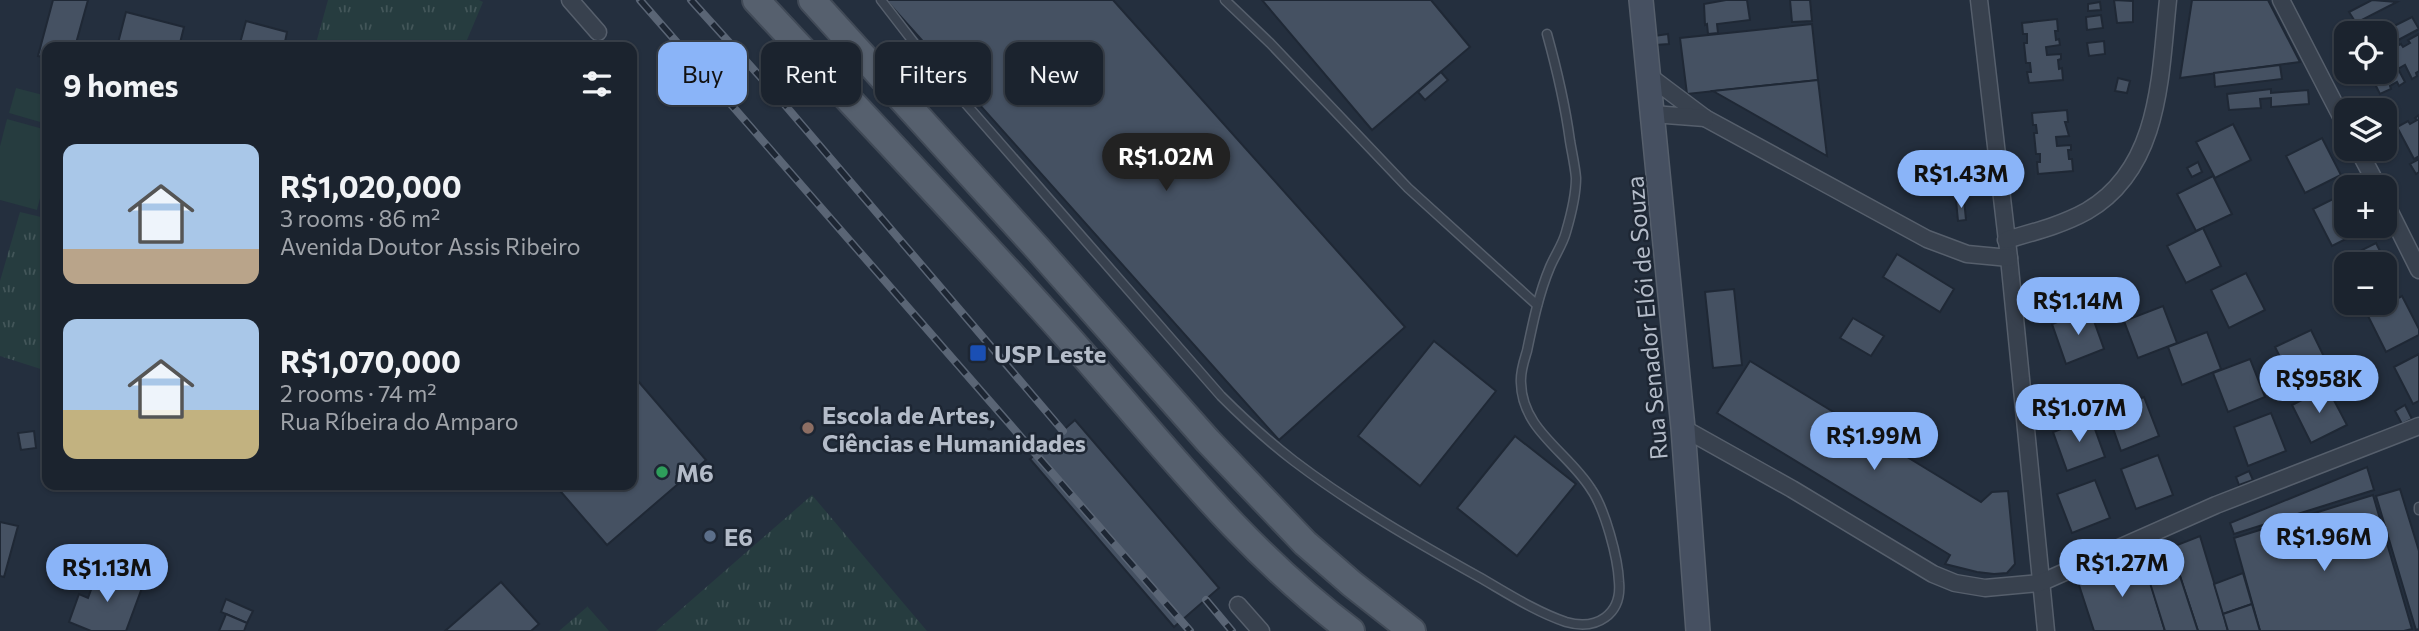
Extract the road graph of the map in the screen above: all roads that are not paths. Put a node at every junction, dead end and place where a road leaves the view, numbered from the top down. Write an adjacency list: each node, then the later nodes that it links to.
1 (570, 0): 10 (street)
2 (756, 0): 27 (main road)
3 (813, 0): 25 (main road)
4 (880, 0): 20 (lane)
5 (1225, 0): 20 (lane)
6 (1641, 0): 12 (main road, Rua Senador Elói de Souza)
7 (1979, 0): 17 (street)
8 (2168, 0): 17 (street)
9 (2281, 0): 13 (street)
10 (598, 32)
11 (1547, 34): 20 (lane)
12 (1649, 76): 14 (main road, Rua Senador Elói de Souza); 15 (street)
13 (2334, 103)
14 (1653, 114): 15 (street); 22 (main road, Rua Senador Elói de Souza)
15 (1705, 118): 18 (street)
16 (2397, 226): 19 (street)
17 (2006, 240): 18 (street)
18 (2009, 258): 23 (street)
19 (2419, 270)
20 (1537, 305)
21 (2419, 426): 23 (street)
22 (1683, 428): 23 (street); 28 (main road, Rua Senador Elói de Souza)
23 (2040, 583): 29 (street)
24 (1238, 605): 26 (street)
25 (1410, 630)
26 (1261, 631)
27 (1351, 631)
28 (1698, 631)
29 (2046, 631)

